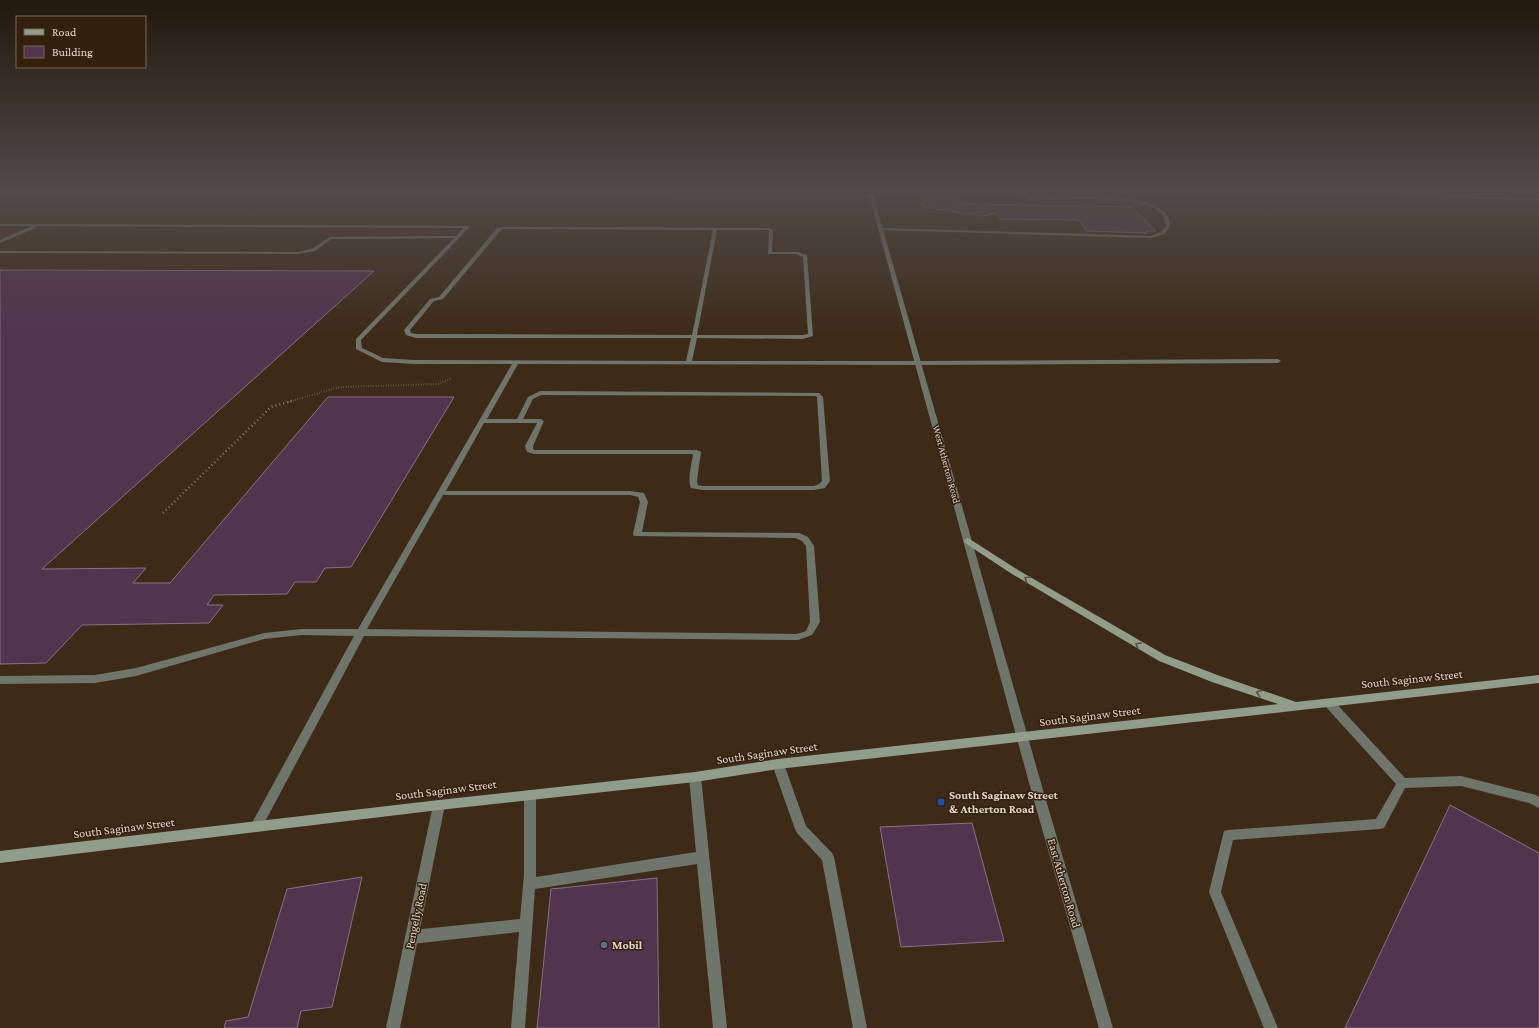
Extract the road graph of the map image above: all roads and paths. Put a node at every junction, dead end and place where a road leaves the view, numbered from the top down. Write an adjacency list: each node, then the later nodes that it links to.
1 (329, 239): 7 (street)
2 (455, 239): 10 (street)
3 (491, 239): 8 (street)
4 (713, 239): 8 (street)
5 (771, 239): 8 (street)
6 (884, 239): 12 (street, West Atherton Road)
7 (0, 252)
8 (694, 337): 11 (street)
9 (1278, 361): 12 (street)
10 (516, 362): 11 (street); 14 (street)
11 (689, 363): 12 (street)
12 (919, 363): 18 (street, West Atherton Road)
13 (458, 376): 17 (path)
14 (482, 421): 15 (street); 16 (street)
15 (519, 421): 15 (street)
16 (441, 493): 19 (street); 19 (street)
17 (163, 513)
18 (968, 541): 23 (main road, one-way to 18); 24 (street, West Atherton Road)
19 (360, 634): 21 (street); 31 (street)
20 (1539, 679): 22 (main road, South Saginaw Street)
21 (0, 680)
22 (1329, 703): 23 (main road, South Saginaw Street); 27 (street)
23 (1296, 706): 24 (main road, South Saginaw Street)
24 (1023, 738): 25 (main road, South Saginaw Street); 41 (street, East Atherton Road)
25 (778, 764): 26 (main road, South Saginaw Street); 40 (street)
26 (694, 777): 28 (main road, South Saginaw Street); 33 (street)
27 (1402, 784): 29 (street); 42 (street)
28 (530, 795): 30 (main road, South Saginaw Street); 34 (street)
29 (1539, 803)
30 (439, 805): 31 (main road, South Saginaw Street); 36 (street, Pengelly Road)
31 (256, 827): 32 (main road, South Saginaw Street)
32 (0, 857)
33 (703, 857): 34 (street); 39 (street)
34 (529, 884): 35 (street)
35 (526, 925): 36 (street); 38 (street)
36 (412, 936): 37 (street, Pengelly Road)
37 (393, 1028)
38 (518, 1028)
39 (720, 1028)
40 (860, 1028)
41 (1106, 1028)
42 (1270, 1028)

